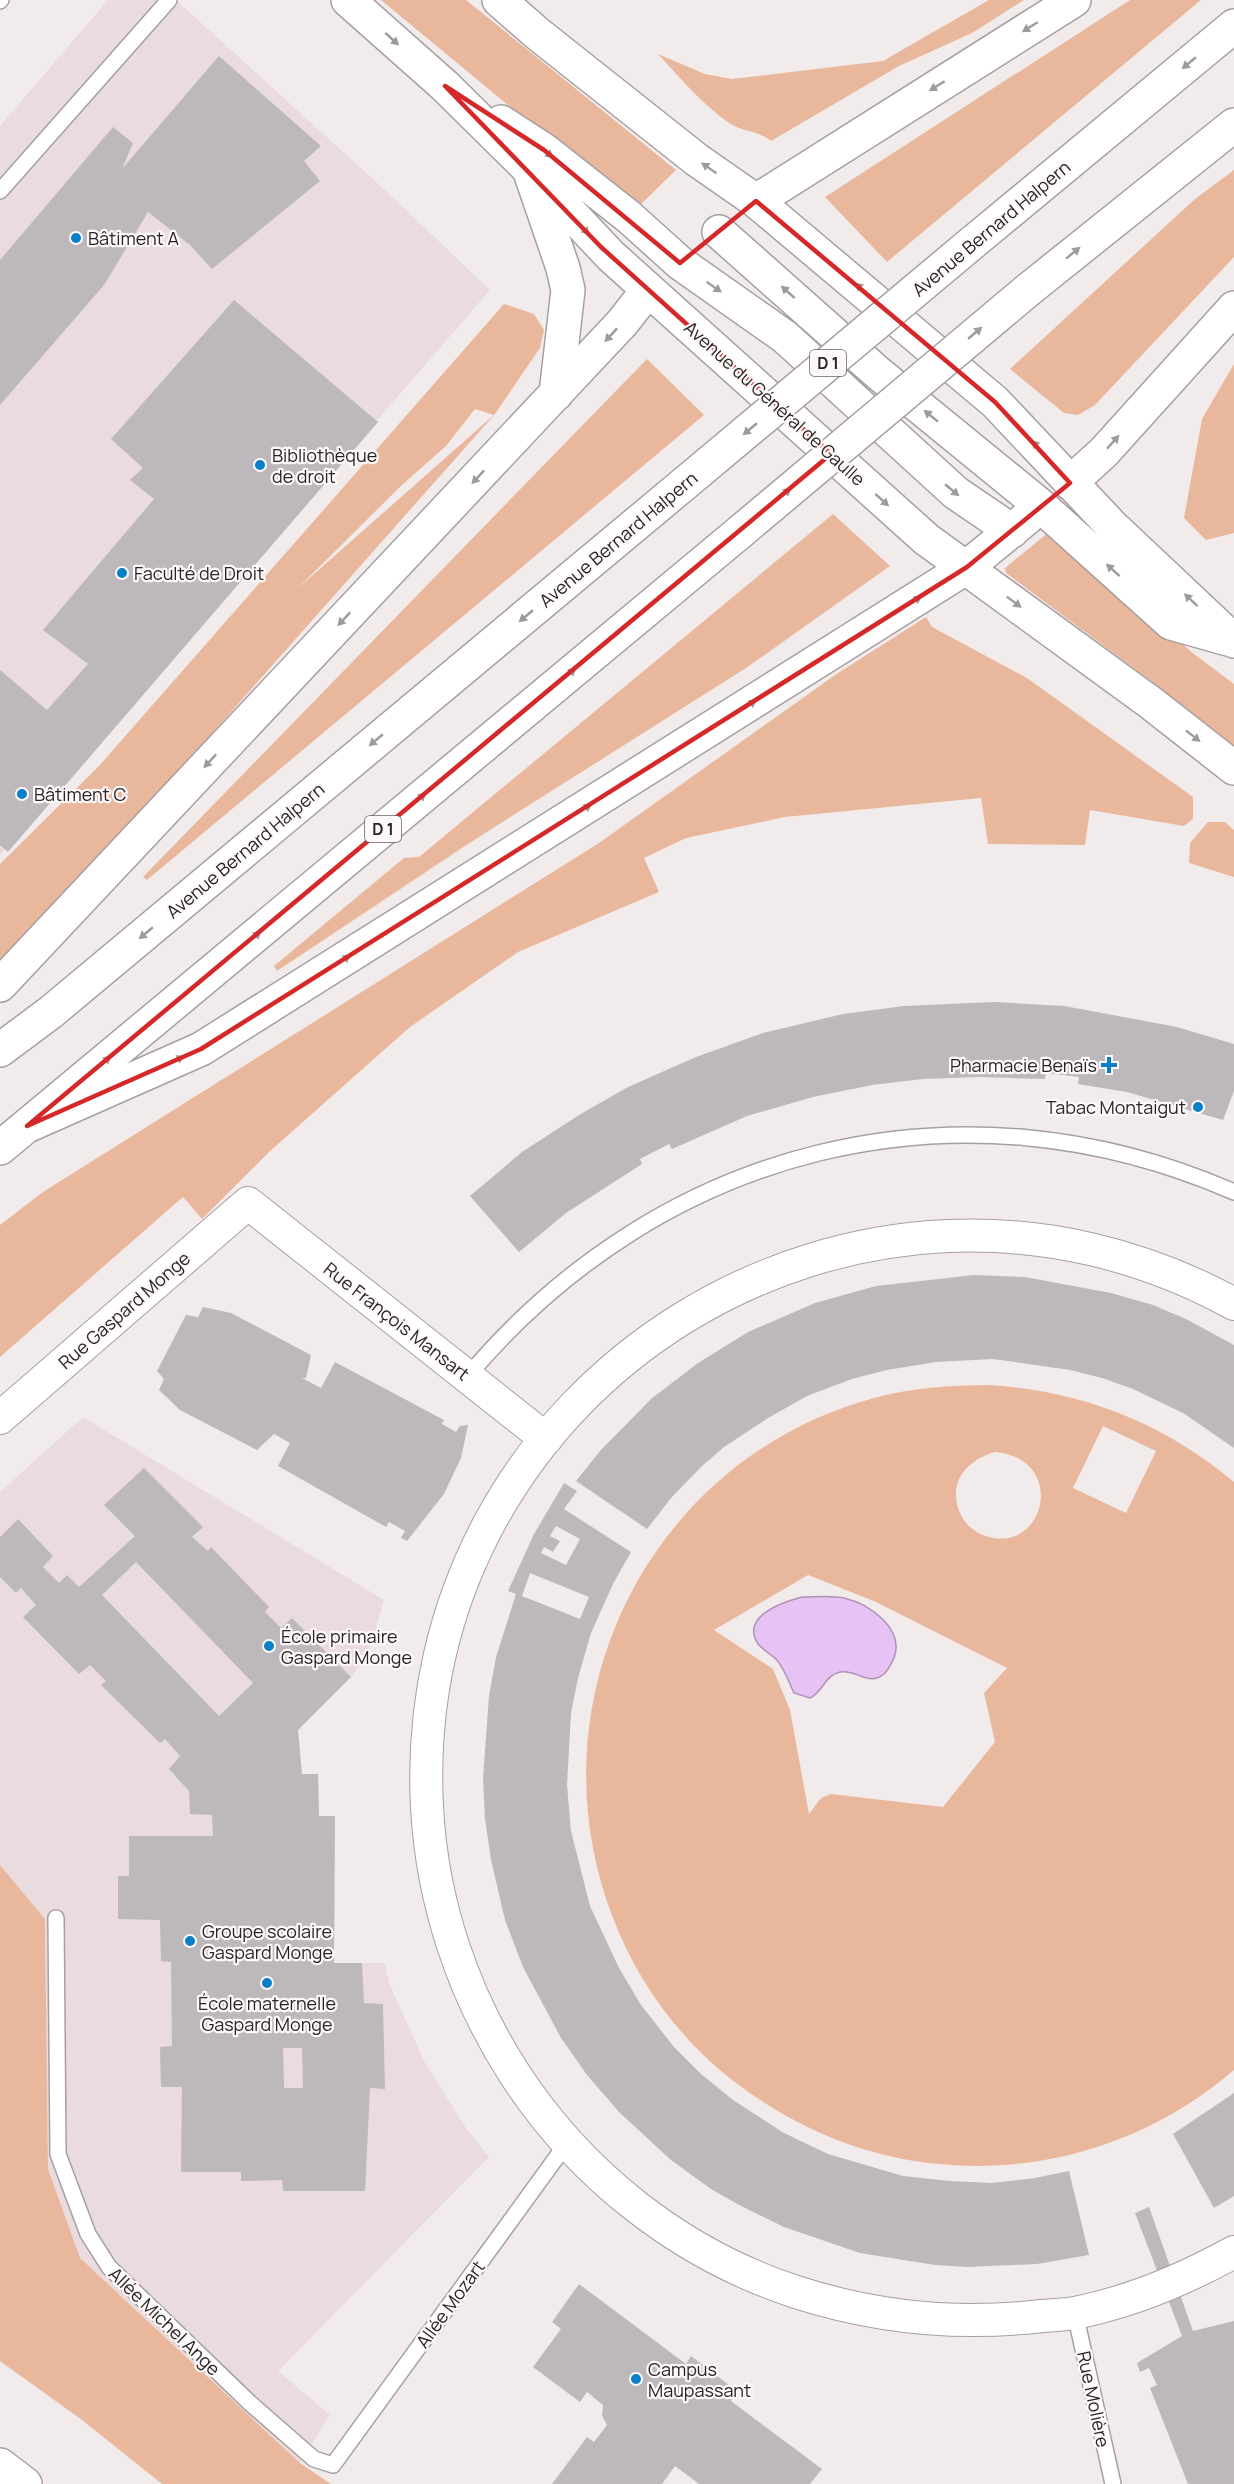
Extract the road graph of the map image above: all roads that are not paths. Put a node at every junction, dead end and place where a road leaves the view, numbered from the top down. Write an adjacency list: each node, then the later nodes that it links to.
1 (168, 0): 9 (lane)
2 (348, 0): 6 (main road, Avenue du Général de Gaulle, one-way to 6)
3 (499, 0): 10 (main road, one-way to 3)
4 (1074, 0): 10 (main road, one-way to 10)
5 (1234, 26): 23 (main road, Avenue Bernard Halpern / D 1, one-way to 23, bridge)
6 (444, 86): 8 (main road, Avenue du Général de Gaulle); 12 (main road, one-way to 12)
7 (1234, 125): 24 (main road, D 1, one-way to 7, bridge)
8 (529, 169): 13 (main road, Avenue du Général de Gaulle, one-way to 13); 15 (main road)
9 (0, 191)
10 (756, 201): 11 (main road); 16 (main road, one-way to 10)
11 (719, 232): 12 (main road); 17 (main road, one-way to 11)
12 (680, 263): 13 (main road); 18 (main road, one-way to 18)
13 (648, 290): 15 (main road, one-way to 15); 19 (main road, Avenue du Général de Gaulle, one-way to 19)
14 (1234, 308): 16 (main road, one-way to 14)
15 (556, 394): 22 (main road, one-way to 22)
16 (1071, 483): 17 (main road); 20 (main road, one-way to 16)
17 (1041, 507): 18 (main road); 20 (main road, one-way to 17)
18 (1012, 531): 19 (main road)
19 (967, 567): 21 (main road, Avenue du Général de Gaulle, one-way to 21); 24 (main road, one-way to 19)
20 (1234, 640)
21 (1234, 768)
22 (0, 985)
23 (0, 1050)
24 (27, 1126): 25 (main road, D 1)
25 (0, 1148)
26 (1234, 1192): 29 (lane)
27 (248, 1203): 29 (street, Rue François Mansart); 30 (street, Rue Gaspard Monge)
28 (1234, 1304): 31 (street)
29 (467, 1377): 31 (street, Rue François Mansart)
30 (0, 1418)
31 (546, 1439): 33 (street)
32 (56, 1918): 37 (lane, Allée Michel Ange)
33 (567, 2143): 35 (street); 37 (lane, Allée Mozart)
34 (1234, 2252): 35 (street)
35 (1076, 2313): 39 (lane, Rue Molière)
36 (0, 2465): 38 (main road)
37 (333, 2465)
38 (25, 2484)
39 (1113, 2484)

